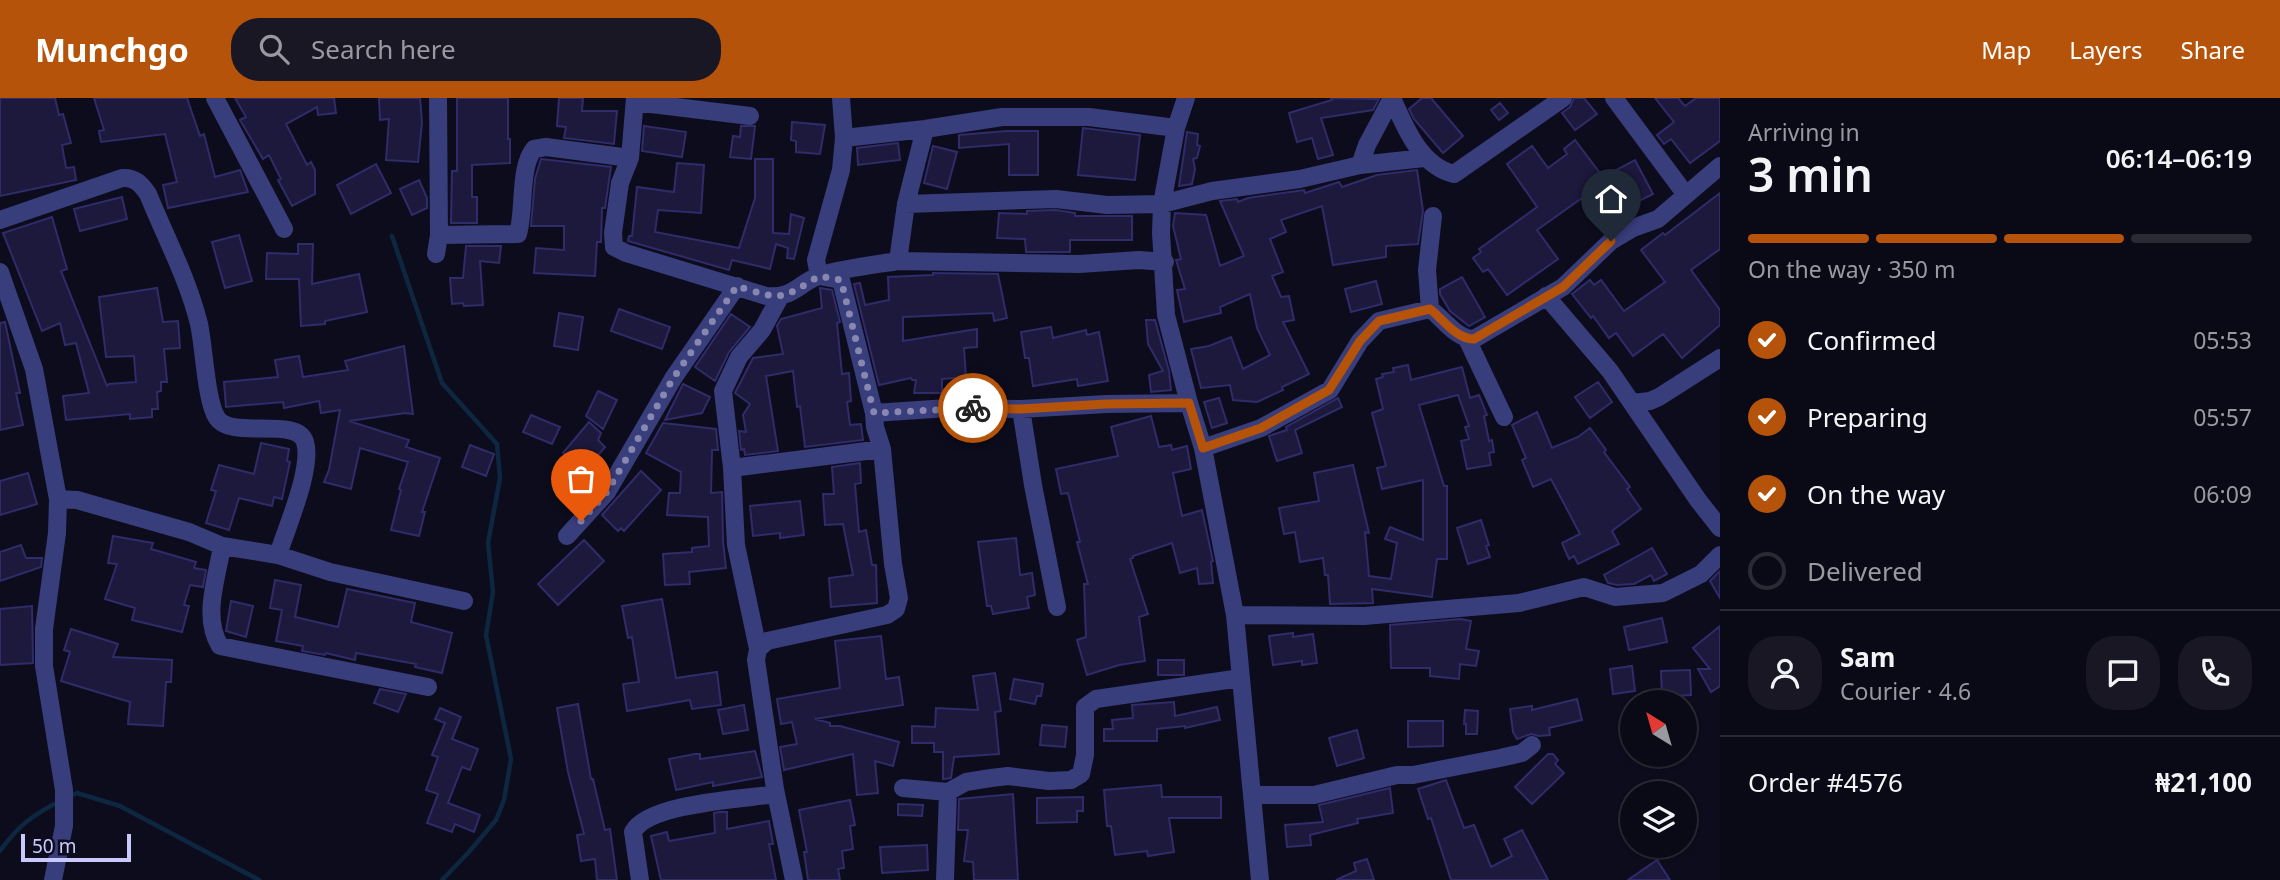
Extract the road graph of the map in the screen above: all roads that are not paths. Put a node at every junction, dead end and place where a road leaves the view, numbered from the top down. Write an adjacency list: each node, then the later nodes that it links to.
1 (215, 98): 22 (street)
2 (439, 98): 23 (street)
3 (841, 98): 12 (street)
4 (1186, 98): 10 (street)
5 (1392, 98): 14 (street); 15 (street)
6 (1563, 98): 14 (street)
7 (1614, 98): 17 (street)
8 (635, 100): 9 (street); 13 (street)
9 (750, 116)
10 (1176, 128): 11 (street); 19 (street)
11 (925, 130): 12 (street); 18 (street)
12 (844, 138): 28 (street)
13 (630, 158): 23 (street); 29 (street)
14 (1424, 158): 15 (street)
15 (1360, 165): 19 (street)
16 (1720, 166): 17 (street)
17 (1686, 195): 30 (street)
18 (906, 204): 19 (street); 25 (street)
19 (1163, 204): 26 (street)
20 (1433, 216): 32 (street)
21 (0, 219): 47 (street)
22 (284, 229)
23 (439, 235): 24 (street)
24 (436, 254)
25 (898, 261): 26 (street); 28 (street)
26 (1165, 262): 35 (street)
27 (0, 272): 43 (street)
28 (819, 276): 31 (street); 38 (street)
29 (737, 286): 31 (street); 45 (street)
30 (1546, 296): 33 (street); 36 (street)
31 (780, 297): 42 (street)
32 (1430, 309): 33 (street); 40 (street)
33 (1467, 339): 39 (street)
34 (1720, 358): 36 (street)
35 (1189, 403): 37 (street); 40 (street)
36 (1632, 403): 44 (street)
37 (1021, 409): 38 (street); 50 (street)
38 (874, 413): 41 (street)
39 (1504, 417)
40 (1203, 448): 51 (street)
41 (882, 449): 42 (street); 52 (street)
42 (732, 468): 52 (street)
43 (58, 499): 46 (street); 60 (street)
44 (1720, 528)
45 (567, 536)
46 (222, 546): 47 (street); 54 (street)
47 (278, 555): 49 (street)
48 (1720, 555): 51 (street)
49 (464, 601)
50 (1057, 607)
51 (1235, 615): 53 (street)
52 (758, 649): 58 (street)
53 (1241, 678): 57 (street); 59 (street)
54 (428, 687)
55 (1532, 746): 59 (street)
56 (902, 788): 57 (street)
57 (948, 792): 63 (street)
58 (776, 794): 61 (street); 62 (street)
59 (1252, 795): 64 (street)
60 (53, 880)
61 (640, 880)
62 (794, 880)
63 (944, 880)
64 (1260, 880)

